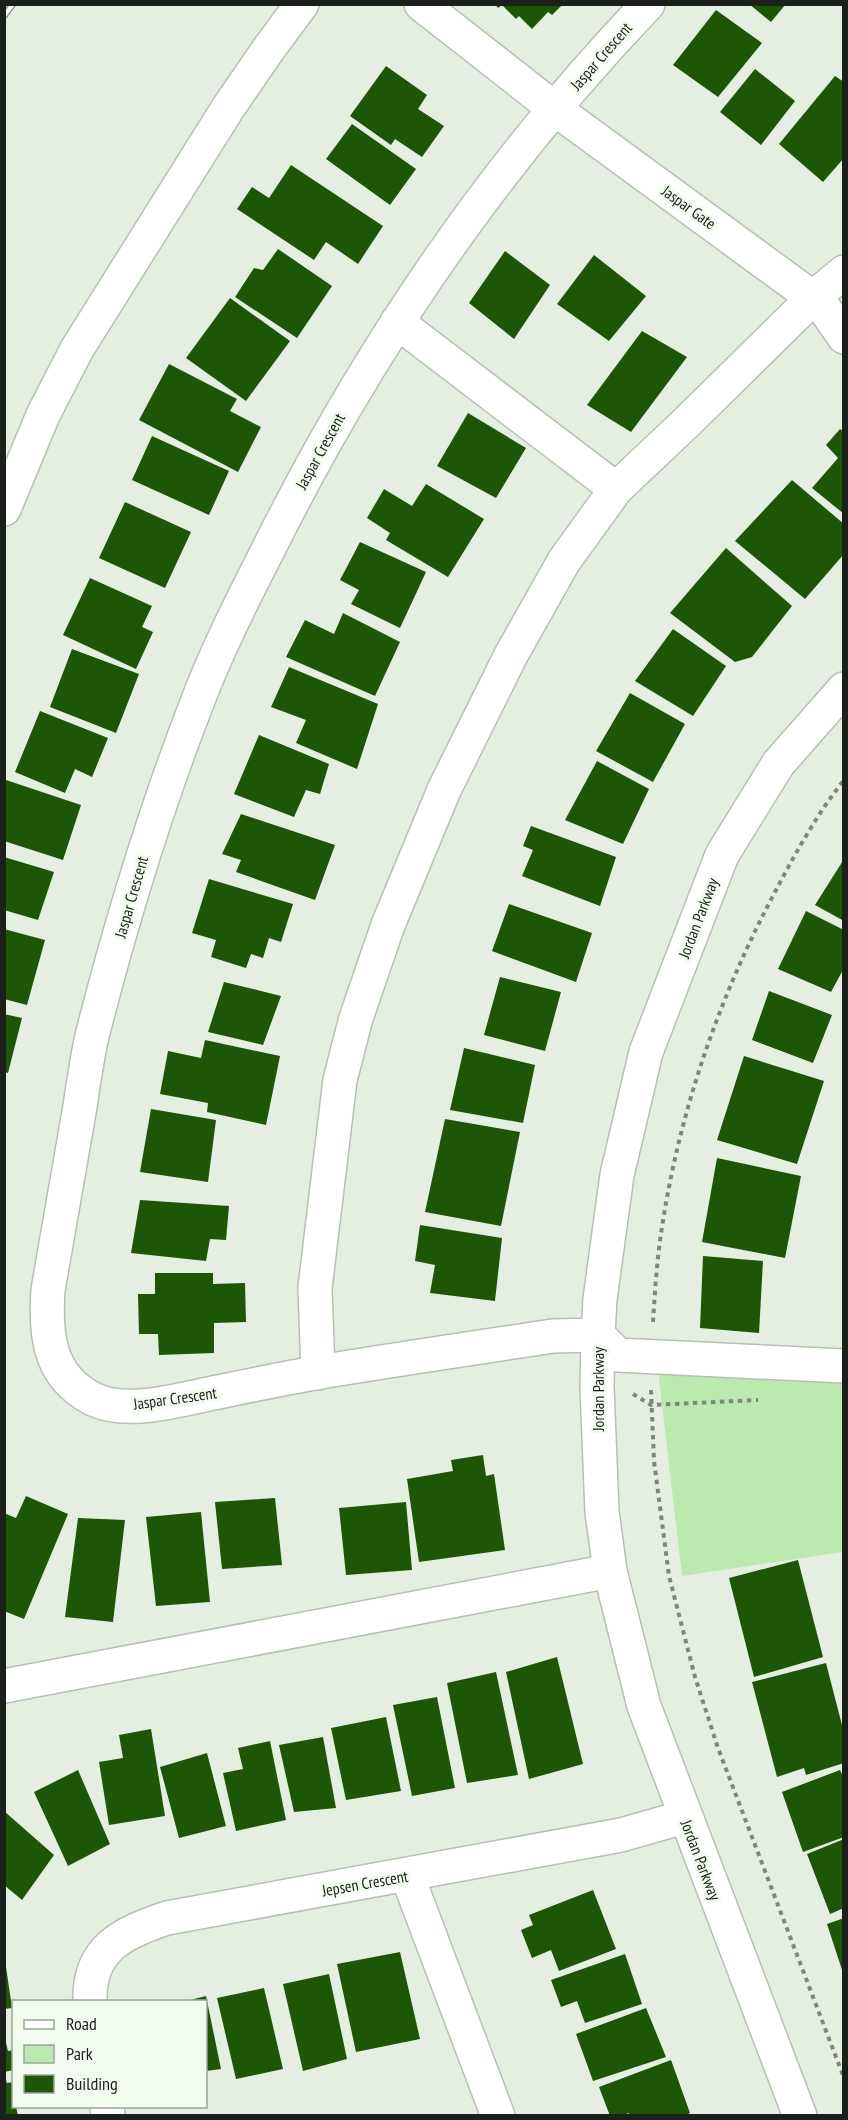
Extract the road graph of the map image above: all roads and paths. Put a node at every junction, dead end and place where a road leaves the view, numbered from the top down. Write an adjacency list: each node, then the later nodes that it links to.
1 (303, 4): 10 (street)
2 (421, 4): 4 (street, Jaspar Gate)
3 (648, 4): 4 (street, Jaspar Crescent)
4 (555, 109): 6 (street, Jaspar Gate); 7 (street, Jaspar Crescent)
5 (843, 272): 6 (street)
6 (826, 305): 8 (street, Jaspar Gate); 9 (street)
7 (397, 322): 9 (street); 16 (street, Jaspar Crescent)
8 (843, 337)
9 (616, 489): 16 (street)
10 (4, 508)
11 (843, 689): 13 (street, Jordan Parkway)
12 (843, 780): 14 (path)
13 (598, 1335): 14 (street); 16 (street, Jaspar Crescent); 20 (street, Jordan Parkway)
14 (650, 1356): 15 (street); 19 (path)
15 (843, 1366)
16 (318, 1373)
17 (630, 1392): 19 (path)
18 (763, 1399): 19 (path)
19 (651, 1405): 25 (path)
20 (610, 1571): 21 (street); 22 (street, Jordan Parkway)
21 (4, 1686)
22 (684, 1817): 23 (street, Jepsen Crescent); 27 (street, Jordan Parkway)
23 (407, 1875): 24 (street, Jepsen Crescent); 26 (street)
24 (90, 2000)
25 (843, 2078)
26 (498, 2115)
27 (800, 2115)

